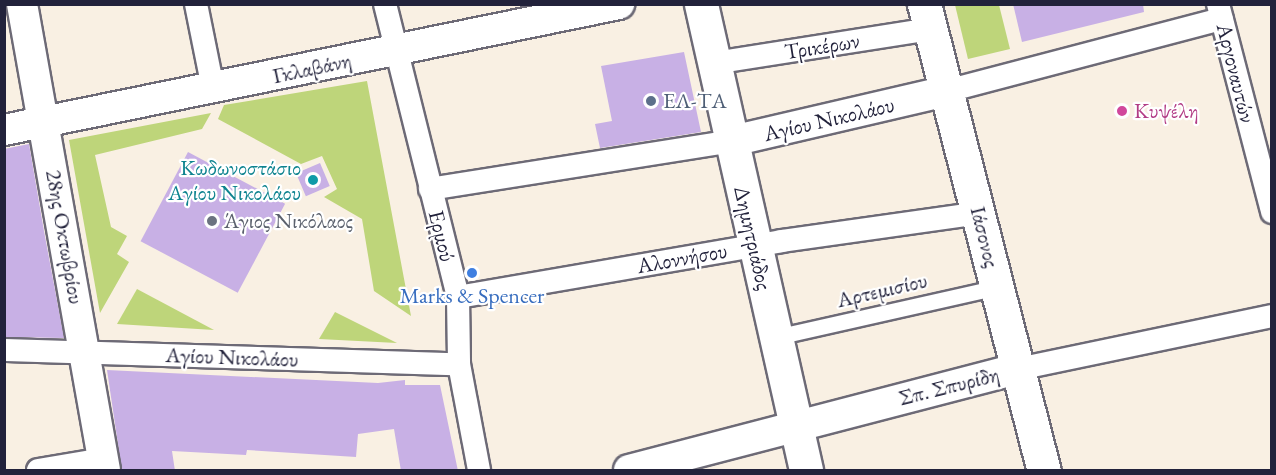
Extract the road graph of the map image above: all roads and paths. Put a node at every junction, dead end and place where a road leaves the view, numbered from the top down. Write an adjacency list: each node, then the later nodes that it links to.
1 (22, 4): 12 (street, 28ης Οκτωβρίου)
2 (196, 4): 10 (street)
3 (385, 4): 8 (street, Ερμού)
4 (619, 4): 8 (street, Γκλαβάνη)
5 (701, 4): 9 (main road, Δημητριάδος)
6 (1220, 12): 11 (street, Αγίου Νικολάου); 16 (street, Αργοναυτών)
7 (928, 17): 9 (street, Τρικέρων); 11 (main road, Ιάσονος)
8 (396, 50): 10 (street, Γκλαβάνη); 15 (street, Ερμού)
9 (714, 63): 14 (main road, Δημητριάδος)
10 (213, 88): 12 (street, Γκλαβάνη)
11 (947, 91): 14 (street, Αγίου Νικολάου); 17 (main road, Ιάσονος)
12 (44, 123): 13 (street, Γκλαβάνη); 24 (street, 28ης Οκτωβρίου)
13 (4, 130)
14 (732, 141): 15 (street, Αγίου Νικολάου); 18 (main road, Δημητριάδος)
15 (430, 189): 20 (street, Ερμού)
16 (1272, 212)
17 (979, 213): 18 (street, Αλοννήσου); 19 (main road, Ιάσονος)
18 (755, 245): 20 (street, Αλοννήσου); 22 (main road, Δημητριάδος)
19 (997, 287): 22 (lane, Αρτεμισίου); 26 (main road, Ιάσονος)
20 (458, 297): 25 (street, Ερμού)
21 (1272, 316): 26 (street, Σπ. Σπυρίδη)
22 (776, 337): 27 (main road, Δημητριάδος)
23 (4, 350): 24 (street, Αγίου Νικολάου)
24 (85, 353): 25 (street, Αγίου Νικολάου); 28 (street, 28ης Οκτωβρίου)
25 (459, 364): 30 (street, Ερμού)
26 (1018, 369): 27 (street, Σπ. Σπυρίδη); 33 (main road, Ιάσονος)
27 (796, 425): 31 (street, Σπ. Σπυρίδη); 32 (main road, Δημητριάδος)
28 (104, 465): 29 (street)
29 (38, 471)
30 (479, 471)
31 (629, 471)
32 (806, 471)
33 (1044, 471)

